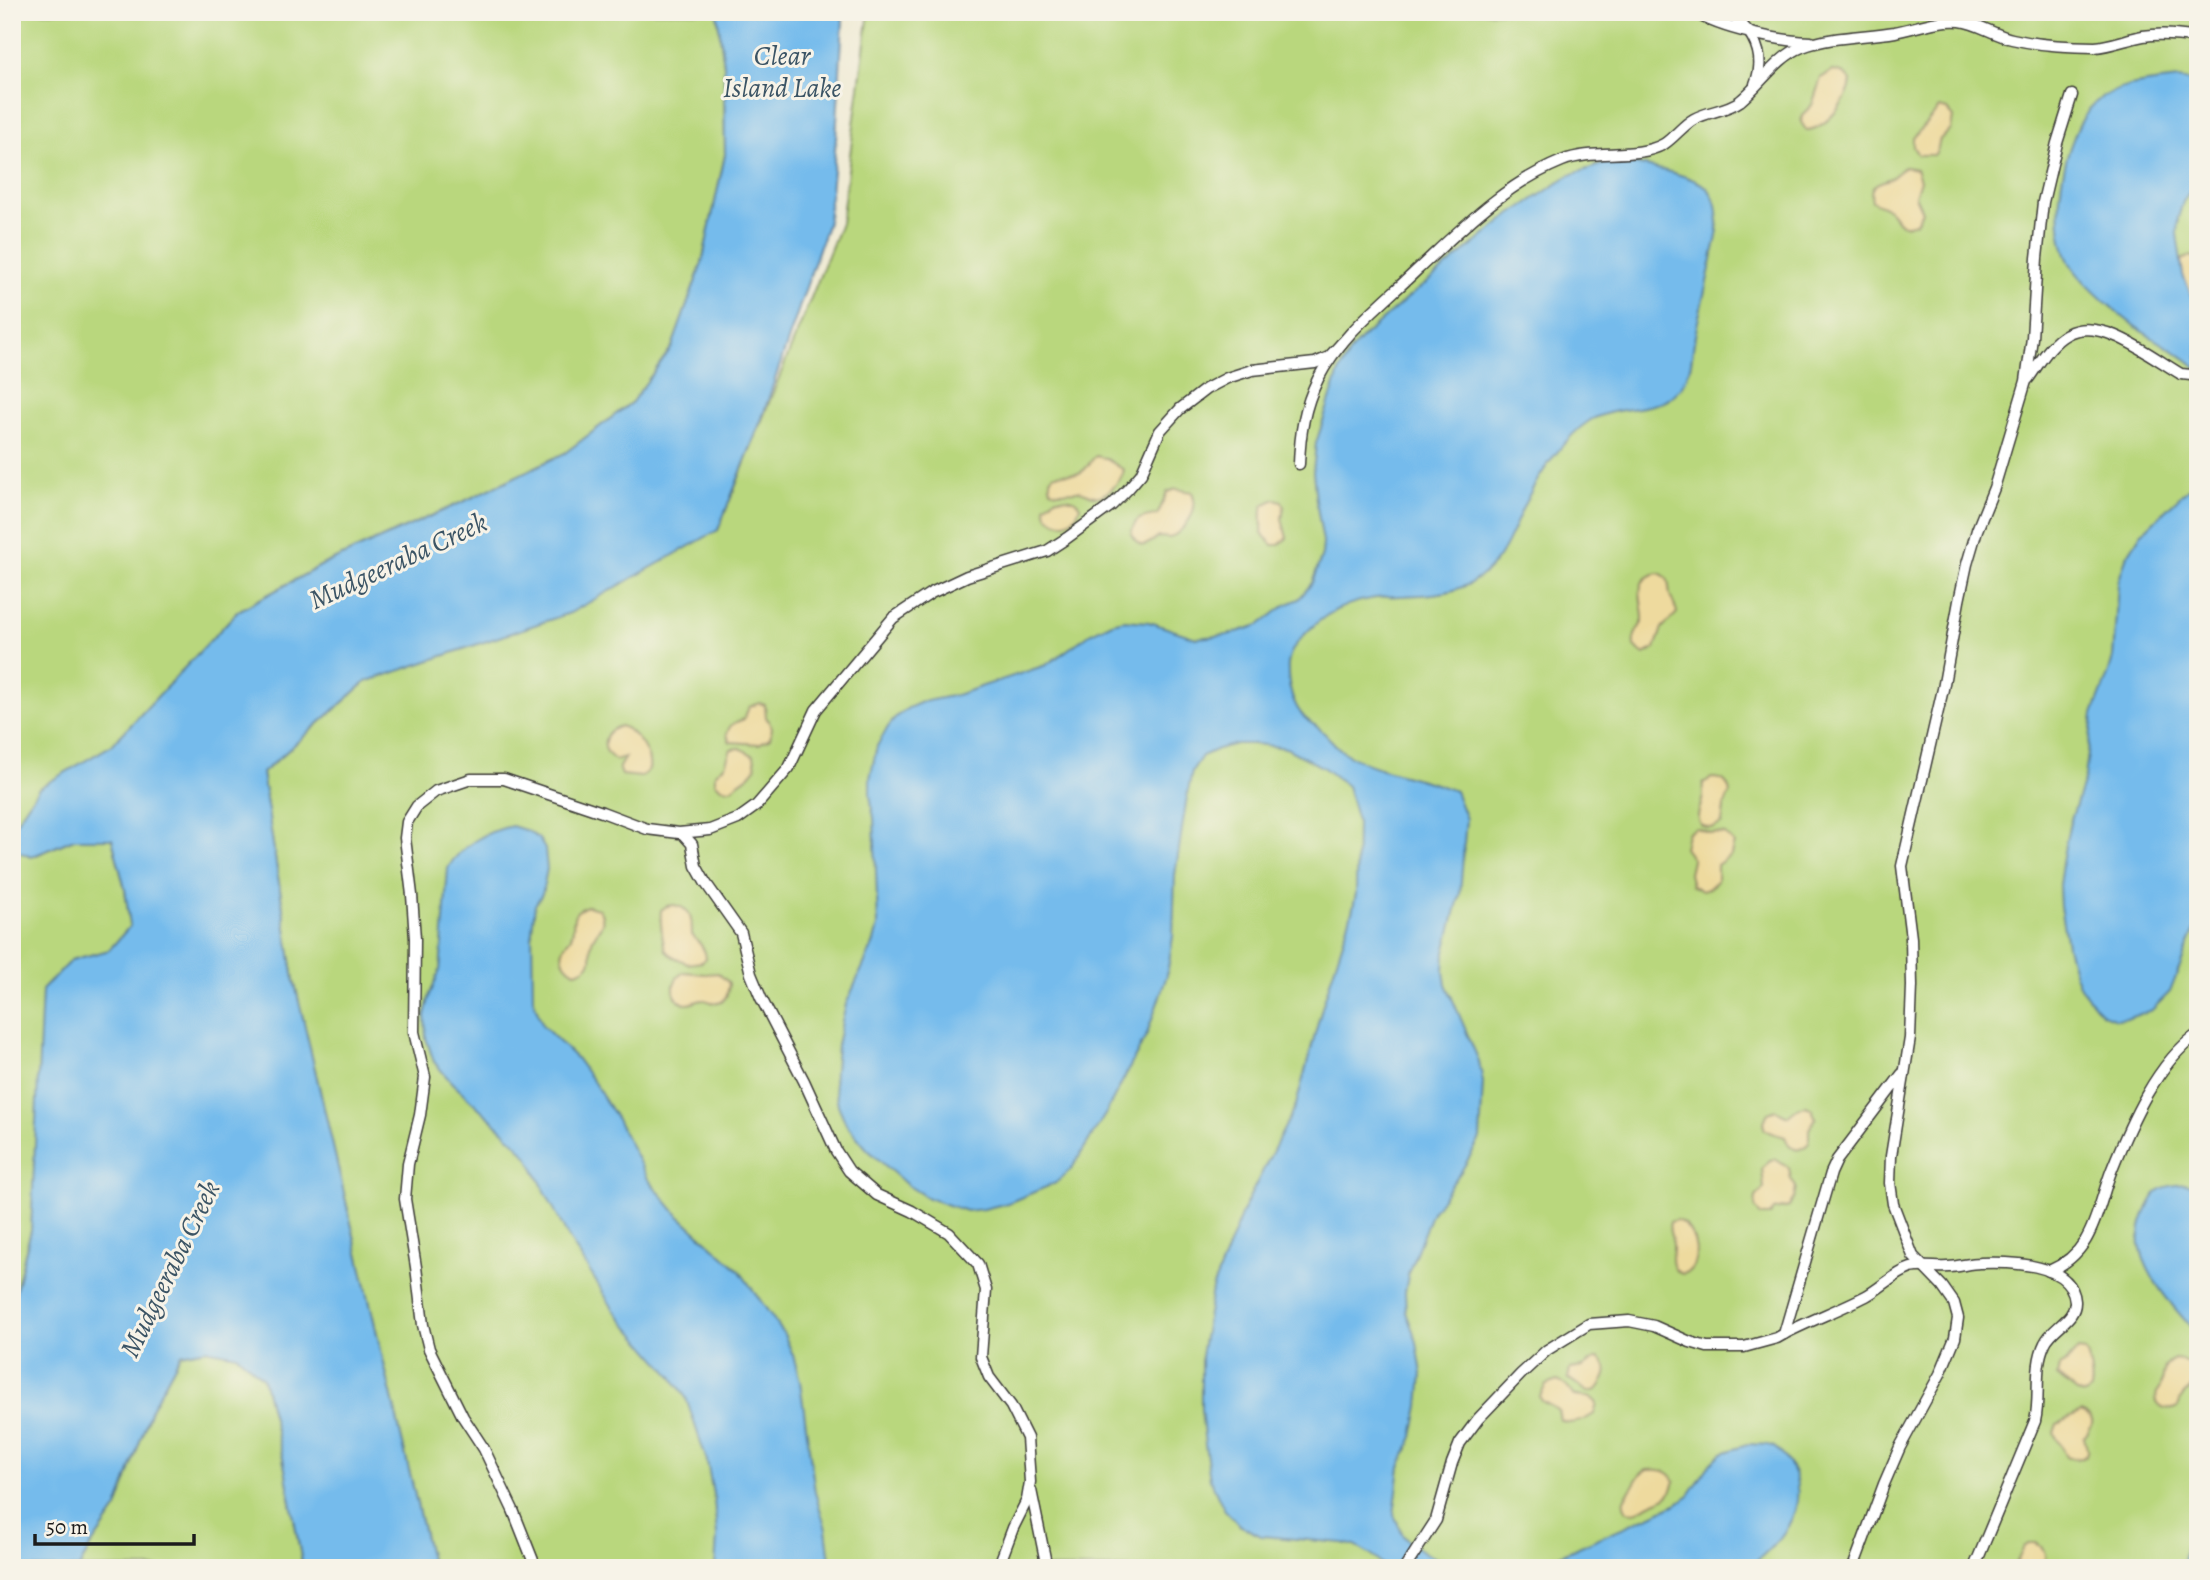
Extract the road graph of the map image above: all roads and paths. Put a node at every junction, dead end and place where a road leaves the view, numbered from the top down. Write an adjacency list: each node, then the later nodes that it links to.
1 (1694, 12): 3 (lane)
2 (1729, 12): 3 (lane)
3 (1751, 32): 4 (lane); 6 (lane)
4 (1841, 38): 5 (lane); 6 (lane)
5 (2198, 38)
6 (1755, 84): 8 (lane)
7 (2073, 94): 10 (lane)
8 (1342, 343): 11 (lane); 12 (lane)
9 (2198, 370): 10 (lane)
10 (2026, 381): 14 (lane)
11 (1299, 464)
12 (682, 833): 18 (lane); 19 (lane)
13 (2198, 1034): 16 (lane)
14 (1905, 1069): 15 (lane); 17 (lane)
15 (1922, 1267): 16 (lane); 17 (lane); 23 (lane)
16 (2049, 1270): 24 (lane)
17 (1784, 1334): 22 (lane)
18 (1030, 1483): 20 (lane); 21 (lane)
19 (536, 1568)
20 (998, 1568)
21 (1046, 1568)
22 (1405, 1568)
23 (1853, 1568)
24 (1974, 1568)

